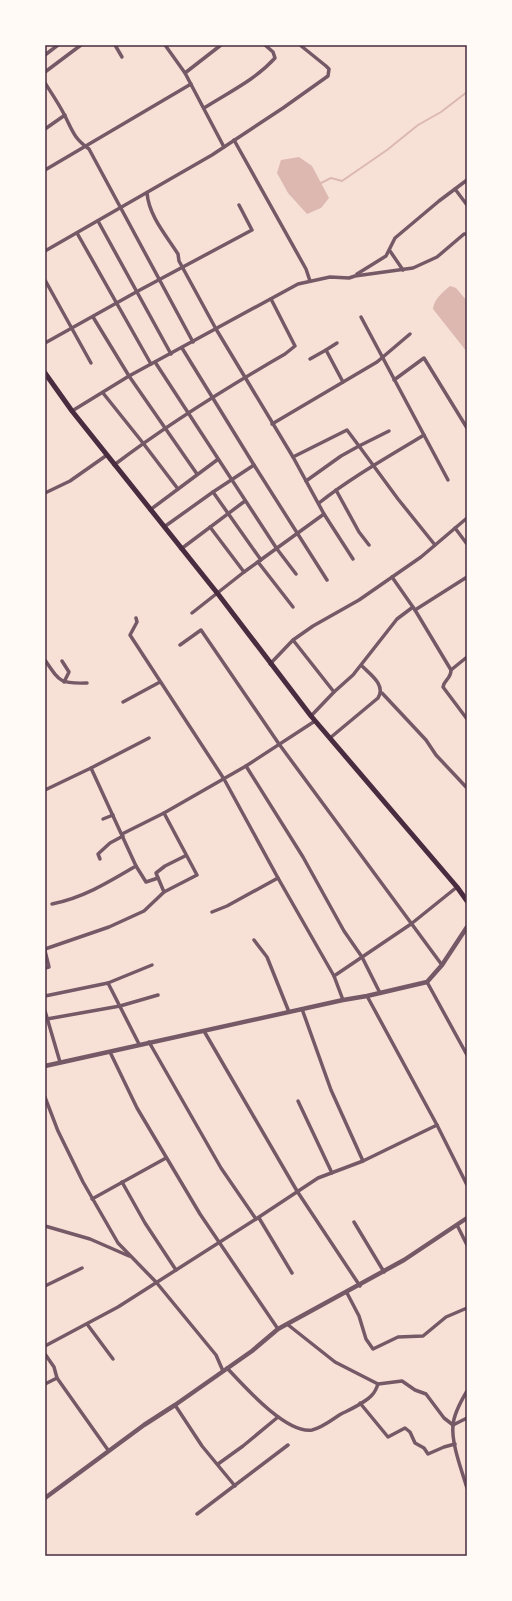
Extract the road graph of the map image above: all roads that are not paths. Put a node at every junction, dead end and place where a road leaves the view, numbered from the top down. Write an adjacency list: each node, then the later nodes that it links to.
1 (58, 45): 8 (street)
2 (81, 45): 10 (street)
3 (115, 45): 9 (street)
4 (165, 45): 11 (street)
5 (221, 45): 11 (street)
6 (265, 45): 14 (street)
7 (300, 45): 17 (street)
8 (45, 55)
9 (122, 56)
10 (45, 72)
11 (185, 73): 13 (street)
12 (45, 83): 15 (street)
13 (191, 84): 14 (street); 18 (street)
14 (204, 108): 19 (street)
15 (65, 115): 16 (street); 18 (street)
16 (45, 129)
17 (234, 140): 19 (street); 37 (street)
18 (84, 145): 20 (street); 26 (street)
19 (224, 147): 23 (street)
20 (45, 170)
21 (467, 180): 22 (street)
22 (455, 189): 25 (street); 31 (street)
23 (147, 193): 26 (street); 32 (street)
24 (239, 205): 32 (street)
25 (467, 205)
26 (120, 208): 27 (street); 35 (street)
27 (98, 221): 28 (street); 38 (street)
28 (77, 233): 30 (street); 40 (street)
29 (467, 234): 33 (street)
30 (45, 251)
31 (390, 251): 33 (street); 34 (street)
32 (183, 267): 35 (street); 44 (street)
33 (403, 270): 34 (street)
34 (355, 276): 37 (street)
35 (160, 279): 38 (street); 46 (street)
36 (45, 280): 43 (street)
37 (310, 281): 39 (street)
38 (138, 291): 40 (street); 51 (street)
39 (271, 299): 44 (street); 59 (street)
40 (117, 303): 41 (street); 56 (street)
41 (93, 317): 43 (street); 58 (street)
42 (361, 317): 52 (street)
43 (72, 328): 47 (street); 55 (street)
44 (216, 329): 46 (street); 59 (street)
45 (410, 334): 52 (street)
46 (193, 342): 49 (street)
47 (45, 343)
48 (337, 343): 50 (street)
49 (182, 348): 51 (street); 63 (street)
50 (326, 350): 53 (street); 61 (street)
51 (172, 354): 54 (street)
52 (382, 358): 60 (street); 61 (street)
53 (310, 359)
54 (155, 362): 56 (street); 65 (street)
55 (91, 363)
56 (151, 364): 58 (street)
57 (45, 373): 64 (main road)
58 (129, 376): 62 (street); 68 (street)
59 (246, 377): 63 (street); 66 (street)
60 (394, 380): 67 (street); 70 (street)
61 (344, 382): 66 (street)
62 (103, 393): 64 (street); 71 (street)
63 (212, 398): 65 (street); 77 (street)
64 (72, 411): 73 (main road)
65 (189, 414): 68 (street); 75 (street)
66 (272, 424): 74 (street)
67 (467, 428)
68 (165, 429): 71 (street); 79 (street)
69 (389, 431): 72 (street)
70 (424, 435): 78 (street); 81 (street)
71 (143, 443): 76 (street); 83 (street)
72 (359, 446): 74 (street); 78 (street); 82 (street)
73 (106, 455): 76 (main road); 86 (street)
74 (293, 457): 82 (street)
75 (218, 460): 79 (street); 80 (street)
76 (114, 465): 89 (main road)
77 (254, 465): 80 (street); 96 (street)
78 (374, 465): 84 (street); 99 (street)
79 (197, 474): 83 (street)
80 (232, 480): 85 (street); 87 (street)
81 (448, 480)
82 (306, 481): 88 (street)
83 (178, 489): 89 (street)
84 (336, 490): 88 (street); 98 (street)
85 (213, 492): 90 (street); 93 (street)
86 (45, 493)
87 (245, 501): 90 (street); 100 (street)
88 (319, 503): 91 (street)
89 (150, 510): 93 (main road)
90 (228, 512): 94 (street); 103 (street)
91 (324, 514): 96 (street); 102 (street)
92 (467, 518): 95 (street)
93 (164, 527): 101 (main road)
94 (210, 527): 101 (street); 104 (street)
95 (455, 528): 97 (street); 99 (street)
96 (298, 533): 100 (street); 108 (street)
97 (467, 544)
98 (368, 545)
99 (435, 545): 106 (street)
100 (277, 549): 103 (street); 105 (street)
101 (181, 550): 109 (main road)
102 (353, 558)
103 (260, 561): 104 (street); 110 (street)
104 (244, 572): 109 (street)
105 (296, 574)
106 (392, 577): 111 (street); 114 (street)
107 (467, 577): 111 (street)
108 (327, 580)
109 (218, 594): 112 (street); 119 (main road)
110 (293, 607)
111 (414, 608): 120 (street); 121 (street)
112 (192, 613)
113 (136, 618): 123 (street)
114 (293, 640): 119 (street); 125 (street)
115 (180, 645): 133 (street)
116 (467, 657): 121 (street)
117 (45, 660): 122 (street)
118 (62, 662): 122 (street)
119 (270, 664): 128 (main road)
120 (362, 666): 125 (street); 126 (street)
121 (451, 670): 129 (street)
122 (64, 682): 124 (street)
123 (160, 682): 127 (street); 136 (street)
124 (87, 683)
125 (334, 692): 128 (street)
126 (382, 692): 132 (street); 137 (street)
127 (122, 702)
128 (311, 716): 130 (main road)
129 (467, 719)
130 (315, 721): 132 (main road); 133 (street)
131 (149, 738): 135 (street)
132 (330, 738): 148 (main road)
133 (279, 744): 134 (street); 154 (street)
134 (246, 766): 136 (street); 158 (street)
135 (91, 768): 138 (street); 140 (street)
136 (224, 779): 139 (street); 147 (street)
137 (467, 788)
138 (45, 790)
139 (164, 813): 142 (street); 143 (street)
140 (113, 815): 141 (street); 142 (street)
141 (103, 819)
142 (122, 836): 144 (street); 145 (street)
143 (185, 856): 146 (street); 149 (street)
144 (100, 859)
145 (136, 866): 146 (street); 151 (street)
146 (158, 878): 149 (street)
147 (278, 878): 152 (street); 162 (street)
148 (457, 887): 150 (main road); 154 (street)
149 (164, 892): 157 (street)
150 (467, 899)
151 (52, 904)
152 (212, 912)
153 (467, 923): 155 (street)
154 (411, 924): 158 (street); 159 (street)
155 (466, 928): 159 (street)
156 (254, 940): 173 (street)
157 (45, 950): 161 (street)
158 (362, 957): 162 (street); 165 (street)
159 (442, 964): 163 (street)
160 (152, 965): 164 (street)
161 (45, 968)
162 (334, 976): 169 (street)
163 (427, 982): 165 (street); 179 (street)
164 (108, 983): 167 (street); 170 (street)
165 (380, 994): 168 (street)
166 (158, 995): 170 (street)
167 (45, 996)
168 (367, 996): 169 (street); 186 (street)
169 (343, 1000): 171 (street)
170 (120, 1006): 174 (street); 177 (street)
171 (302, 1009): 173 (street); 188 (street)
172 (45, 1011): 174 (street)
173 (289, 1012): 175 (street)
174 (47, 1019): 182 (street)
175 (204, 1031): 176 (street); 192 (street)
176 (149, 1042): 177 (street); 194 (street)
177 (139, 1044): 180 (street)
178 (467, 1045): 179 (street)
179 (463, 1048): 181 (street)
180 (110, 1052): 182 (street); 187 (street)
181 (467, 1055)
182 (60, 1062): 183 (street)
183 (45, 1066)
184 (45, 1097): 193 (street)
185 (298, 1101): 189 (street)
186 (437, 1125): 188 (street); 191 (street)
187 (166, 1158): 190 (street); 199 (street)
188 (362, 1161): 189 (street)
189 (332, 1173): 192 (street)
190 (122, 1182): 193 (street); 203 (street)
191 (467, 1185)
192 (297, 1191): 194 (street); 208 (street)
193 (92, 1199): 201 (street)
194 (258, 1218): 199 (street); 205 (street)
195 (467, 1218): 197 (street)
196 (354, 1222): 204 (street)
197 (456, 1225): 200 (street); 204 (street)
198 (45, 1226): 201 (street)
199 (219, 1243): 203 (street); 213 (street)
200 (467, 1245)
201 (130, 1257): 206 (street)
202 (82, 1268): 207 (street)
203 (176, 1270): 206 (street)
204 (384, 1272): 208 (street)
205 (292, 1273)
206 (156, 1282): 211 (street); 217 (street)
207 (45, 1286)
208 (360, 1286): 209 (street)
209 (347, 1293): 210 (street); 212 (street)
210 (467, 1308)
211 (87, 1324): 214 (street); 216 (street)
212 (287, 1324): 213 (street); 220 (street)
213 (278, 1329): 217 (street)
214 (45, 1346)
215 (45, 1354): 218 (street)
216 (113, 1359)
217 (225, 1370): 223 (street); 224 (street)
218 (57, 1378): 219 (street); 229 (street)
219 (45, 1384)
220 (378, 1384): 222 (street); 226 (street)
221 (467, 1391): 226 (street)
222 (360, 1403): 224 (street); 227 (street)
223 (175, 1405): 229 (street); 230 (street)
224 (278, 1417): 230 (street)
225 (467, 1418): 226 (street)
226 (453, 1425): 227 (street)
227 (455, 1444): 232 (street)
228 (288, 1445): 231 (street)
229 (108, 1450): 233 (street)
230 (218, 1464): 231 (street)
231 (235, 1486): 234 (street)
232 (467, 1487)
233 (45, 1498)
234 (197, 1514)

